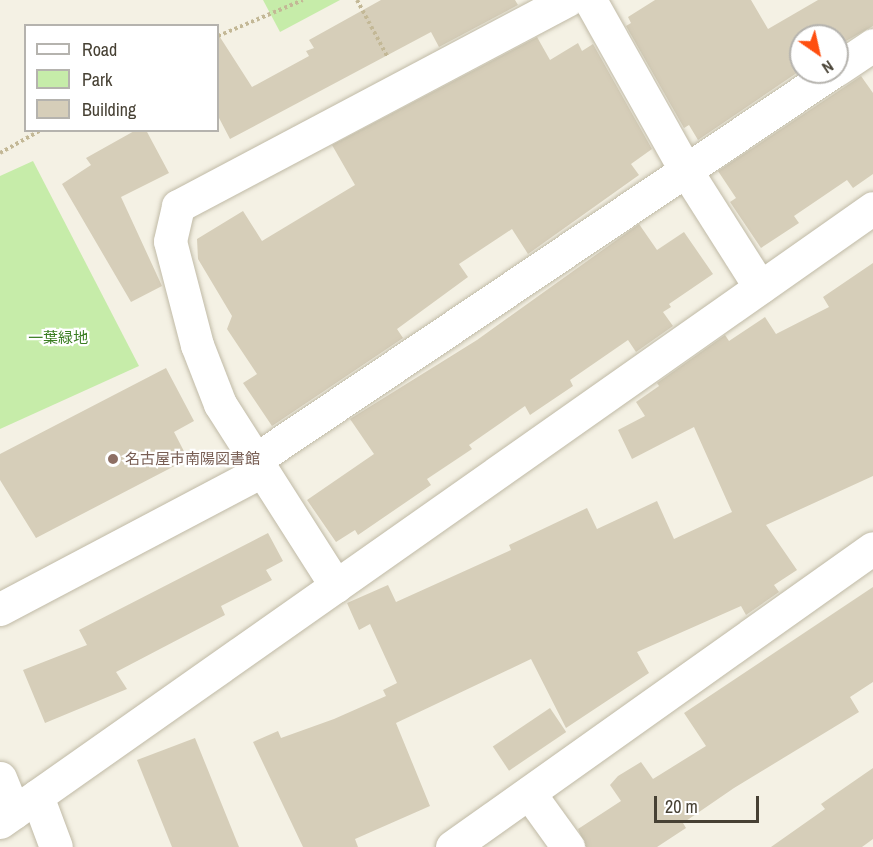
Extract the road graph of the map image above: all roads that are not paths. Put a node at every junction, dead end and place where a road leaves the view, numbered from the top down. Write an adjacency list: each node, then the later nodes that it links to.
1 (567, 0): 9 (street)
2 (590, 0): 6 (street)
3 (873, 45): 4 (street)
4 (849, 61)
5 (814, 84): 6 (street)
6 (685, 169): 8 (street); 9 (street)
7 (873, 208): 8 (street)
8 (760, 287): 11 (street)
9 (258, 466): 11 (street); 12 (street)
10 (873, 548): 14 (street)
11 (336, 586): 15 (street)
12 (0, 609)
13 (0, 778): 15 (street)
14 (529, 793): 17 (street); 18 (street)
15 (17, 810): 16 (street)
16 (56, 847)
17 (452, 847)
18 (568, 847)

